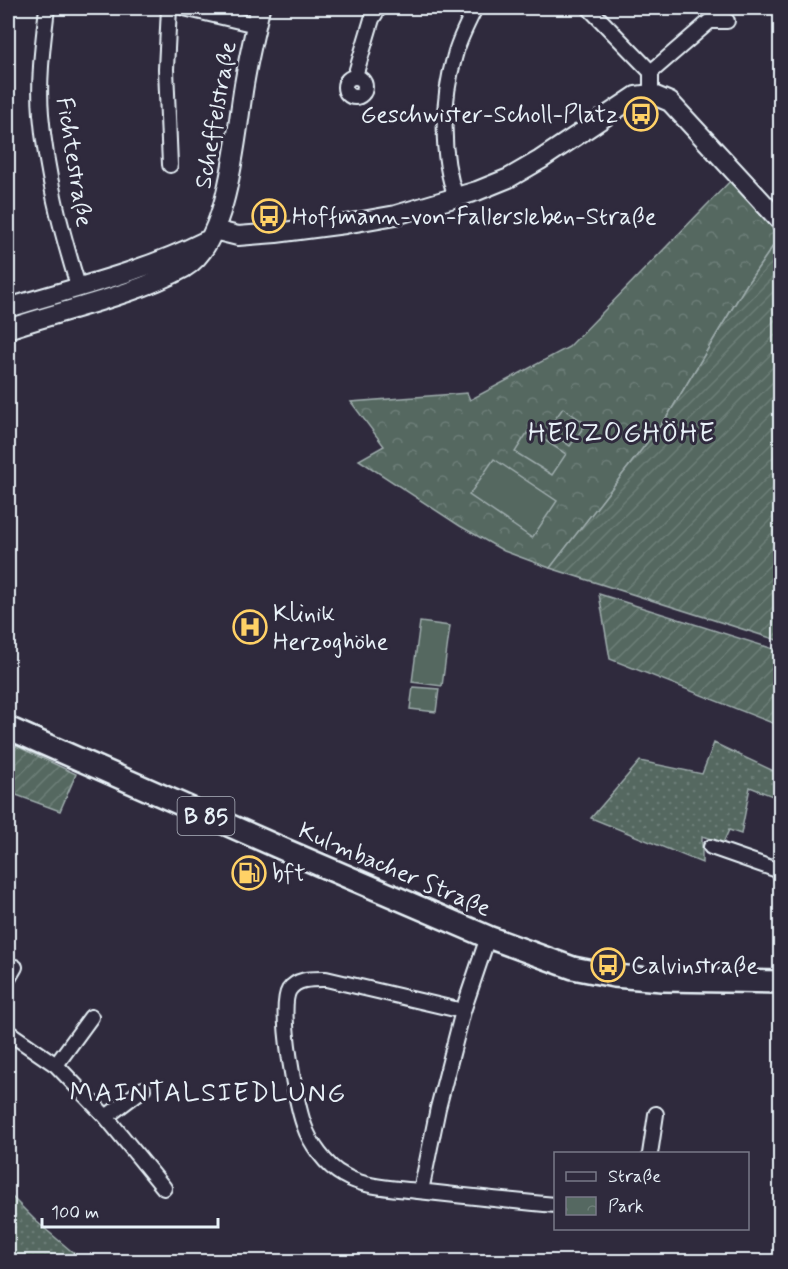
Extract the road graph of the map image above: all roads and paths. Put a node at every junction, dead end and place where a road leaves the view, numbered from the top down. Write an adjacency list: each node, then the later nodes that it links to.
1 (47, 8): 16 (street, Fichtestraße)
2 (169, 8): 12 (street)
3 (183, 8): 7 (street)
4 (379, 8): 10 (street)
5 (475, 8): 13 (street)
6 (589, 8): 9 (street)
7 (258, 16): 15 (street, Scheffelstraße)
8 (727, 21): 9 (street)
9 (651, 72): 11 (street)
10 (355, 76)
11 (651, 94): 13 (street); 14 (street)
12 (170, 165)
13 (456, 197): 15 (street)
14 (780, 221)
15 (212, 234): 16 (street); 18 (street, Scheffelstraße)
16 (78, 286): 17 (street)
17 (8, 308)
18 (8, 329)
19 (8, 728): 22 (main road, Kulmbacher Straße / B 85)
20 (711, 847): 21 (street)
21 (780, 871)
22 (488, 937): 25 (main road, Kulmbacher Straße / B 85); 26 (street)
23 (15, 967): 24 (street)
24 (8, 980)
25 (780, 982)
26 (463, 1011): 35 (street); 35 (street)
27 (91, 1017): 29 (street)
28 (8, 1032): 29 (street)
29 (56, 1065): 32 (street)
30 (143, 1089): 32 (street)
31 (656, 1114): 33 (street)
32 (106, 1118): 34 (street)
33 (650, 1152)
34 (164, 1188)
35 (421, 1191): 36 (street)
36 (554, 1205)

